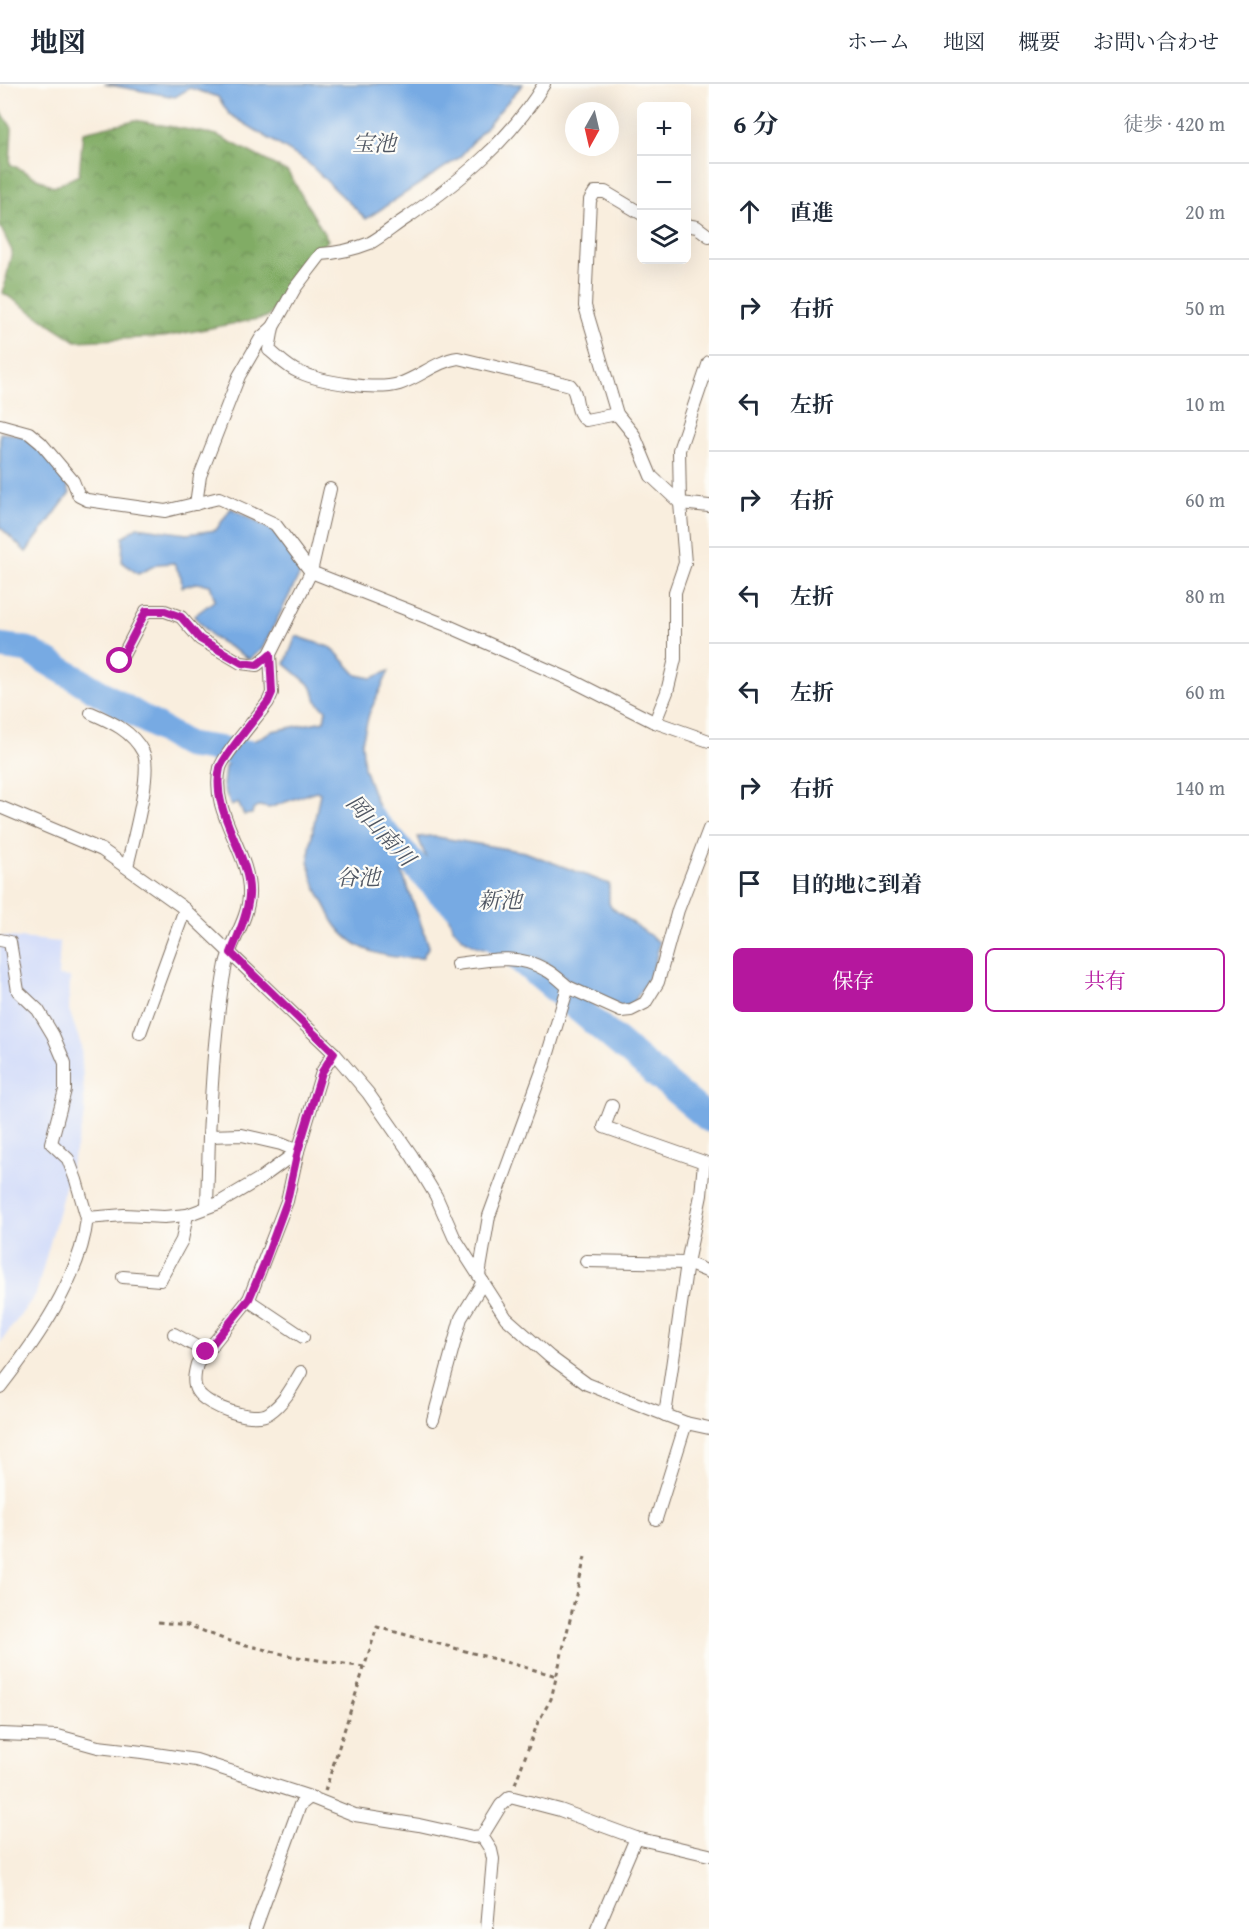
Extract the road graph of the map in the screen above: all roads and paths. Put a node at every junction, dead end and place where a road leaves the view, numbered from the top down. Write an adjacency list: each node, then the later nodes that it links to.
1 (544, 84): 5 (street)
2 (637, 211): 7 (street)
3 (691, 226): 4 (street)
4 (709, 236)
5 (273, 327): 7 (street); 11 (street)
6 (709, 362): 10 (street)
7 (617, 414): 10 (street)
8 (0, 425): 11 (street)
9 (330, 489): 13 (street)
10 (680, 503): 12 (street); 17 (street)
11 (196, 504): 13 (street)
12 (709, 506)
13 (311, 572): 14 (street); 17 (street)
14 (270, 654): 15 (street); 24 (street)
15 (120, 661)
16 (92, 713): 21 (street)
17 (655, 722): 18 (street)
18 (709, 741)
19 (0, 807): 21 (street)
20 (709, 829): 26 (street)
21 (127, 867): 22 (street)
22 (185, 909): 24 (street); 27 (street)
23 (0, 940): 35 (street)
24 (231, 953): 28 (street); 30 (street)
25 (457, 964): 26 (street)
26 (568, 987): 40 (street)
27 (140, 1033)
28 (334, 1053): 31 (street); 40 (street)
29 (612, 1106): 32 (street)
30 (209, 1136): 31 (street); 33 (street)
31 (298, 1151): 33 (street); 41 (street)
32 (705, 1196): 37 (street)
33 (207, 1206): 34 (street)
34 (187, 1215): 35 (street); 39 (street)
35 (87, 1218): 46 (street)
36 (586, 1261): 37 (street)
37 (687, 1263): 38 (street); 47 (street)
38 (709, 1272)
39 (123, 1276)
40 (481, 1279): 47 (street); 48 (street)
41 (248, 1300): 43 (street); 44 (street)
42 (174, 1334): 44 (street)
43 (303, 1337)
44 (206, 1352): 45 (street)
45 (301, 1372)
46 (0, 1387)
47 (664, 1415): 49 (street)
48 (433, 1420)
49 (686, 1423): 50 (street); 51 (street)
50 (709, 1428)
51 (656, 1520)
52 (585, 1557): 55 (path)
53 (158, 1622): 54 (path)
54 (364, 1667): 55 (path); 59 (path)
55 (557, 1676): 58 (path)
56 (0, 1734): 57 (street)
57 (310, 1797): 59 (street); 63 (street)
58 (510, 1797): 60 (street); 61 (street)
59 (322, 1802): 60 (street)
60 (482, 1836): 64 (street)
61 (636, 1838): 62 (street); 65 (street)
62 (709, 1855)
63 (255, 1929)
64 (487, 1929)
65 (597, 1929)

